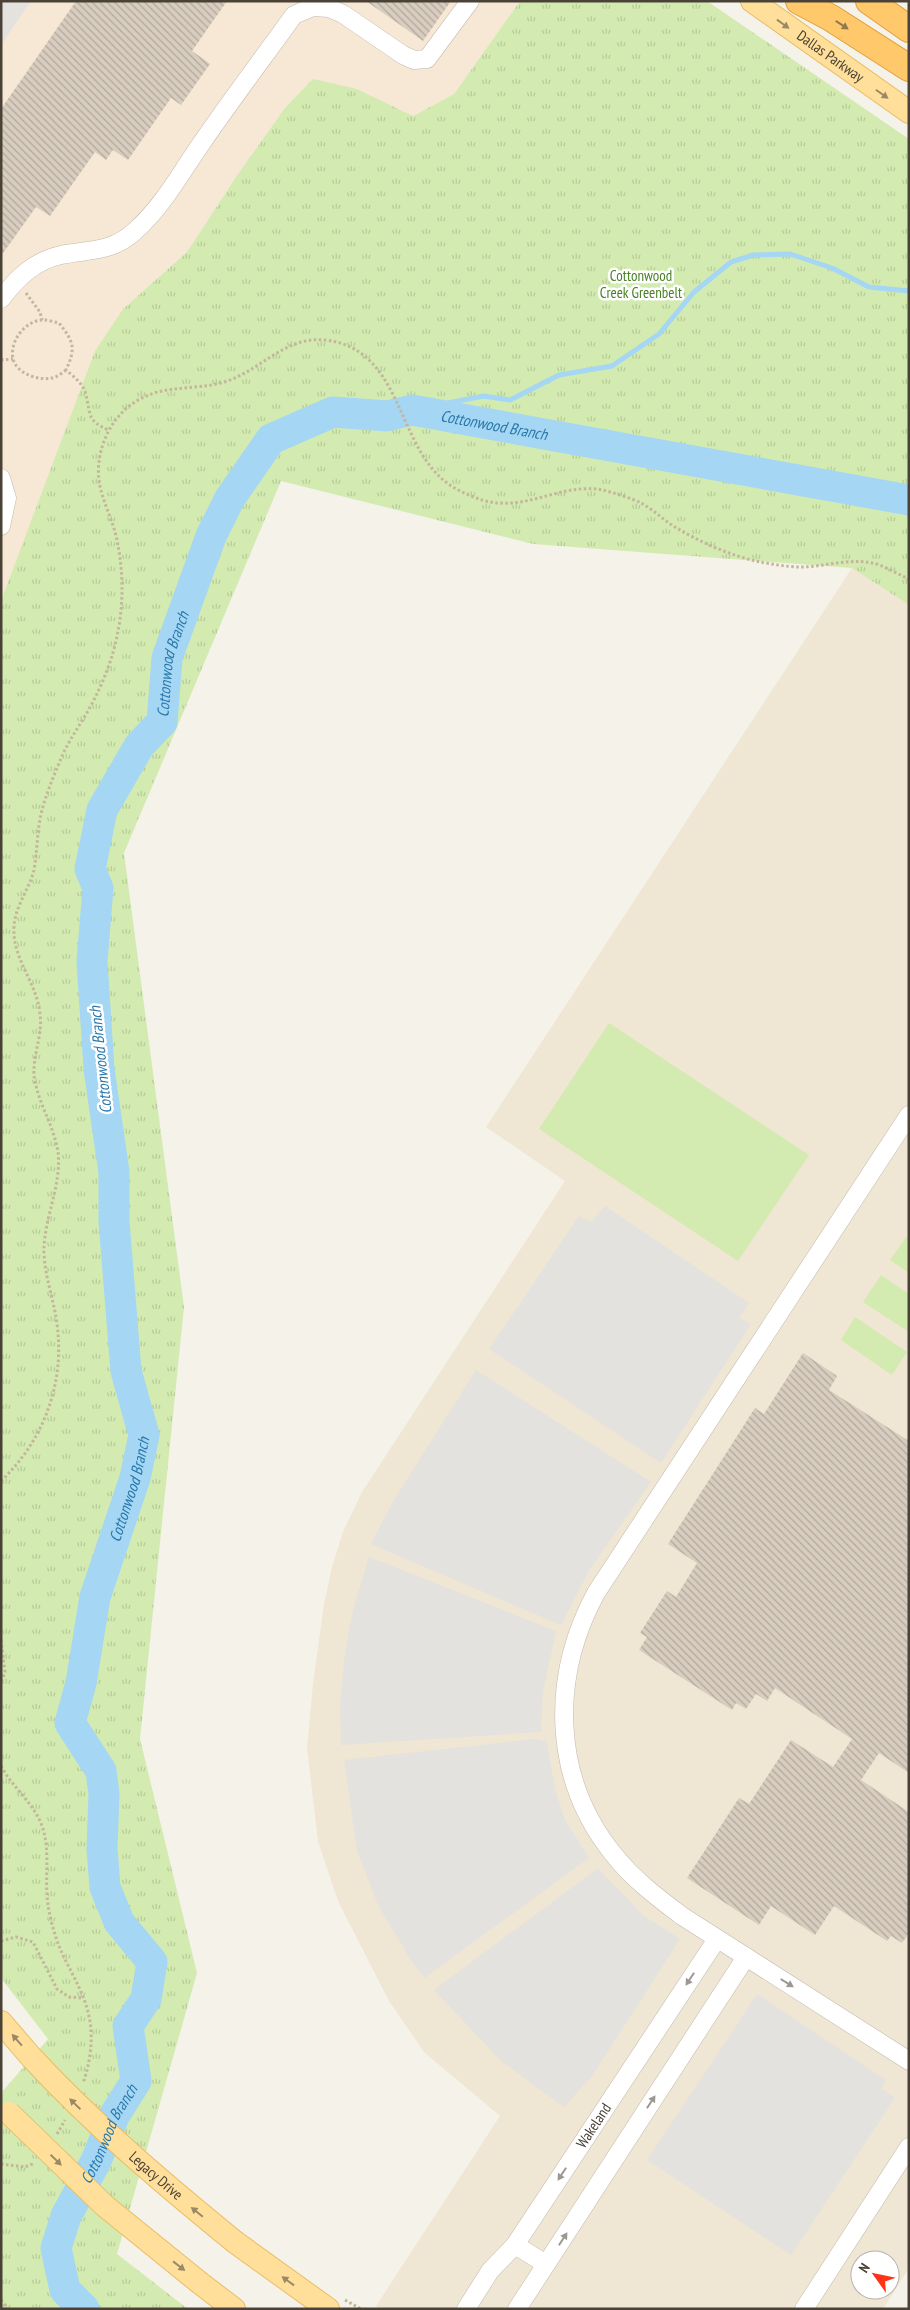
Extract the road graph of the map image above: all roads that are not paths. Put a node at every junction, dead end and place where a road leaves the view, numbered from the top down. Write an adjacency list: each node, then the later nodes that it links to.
1 (470, 1): 8 (street)
2 (752, 1): 7 (main road, Dallas Parkway, one-way to 7)
3 (799, 1): 6 (highway, one-way to 6)
4 (869, 1): 5 (highway)
5 (909, 29)
6 (909, 68)
7 (909, 112)
8 (1, 298)
9 (1, 478): 10 (street)
10 (1, 526)
11 (909, 1115): 12 (street)
12 (717, 1939): 13 (street); 18 (street, Wakeland, one-way to 18)
13 (746, 1957): 15 (street, one-way to 15); 19 (street, one-way to 13)
14 (1, 2022): 21 (main road, Legacy Drive, one-way to 14, bridge)
15 (909, 2061)
16 (5, 2109): 20 (main road, one-way to 20, bridge)
17 (909, 2147): 24 (street)
18 (515, 2245): 19 (street); 22 (street, Wakeland)
19 (546, 2264): 23 (street)
20 (234, 2309)
21 (328, 2309)
22 (466, 2309)
23 (517, 2309)
24 (804, 2309)

